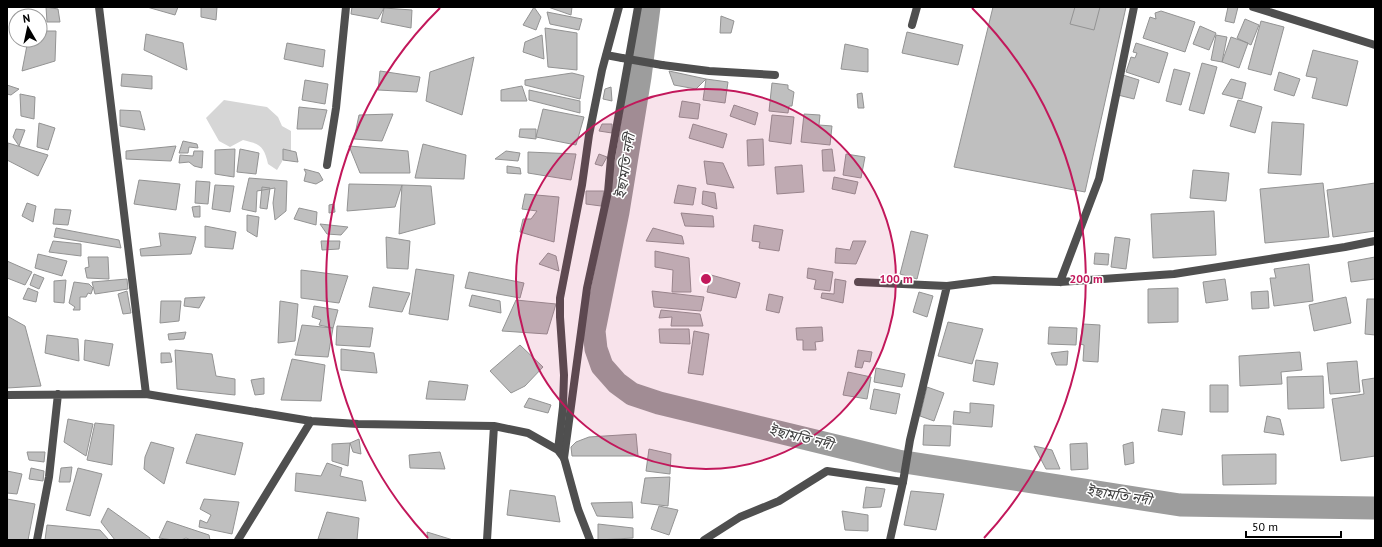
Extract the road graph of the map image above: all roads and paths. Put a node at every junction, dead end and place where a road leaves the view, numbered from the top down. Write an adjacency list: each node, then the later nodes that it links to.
1 (99, 7): 18 (street)
2 (346, 7): 12 (street)
3 (619, 7): 10 (street)
4 (638, 7): 23 (street)
5 (917, 7): 8 (street)
6 (1134, 7): 15 (street)
7 (1253, 7): 9 (street)
8 (912, 25)
9 (1375, 45)
10 (606, 55): 11 (street, bridge); 22 (street)
11 (775, 75)
12 (327, 165)
13 (1375, 241): 15 (street)
14 (858, 282): 16 (street)
15 (1060, 282): 16 (street)
16 (947, 286): 24 (street)
17 (58, 394): 18 (street); 19 (street); 25 (street)
18 (146, 394): 20 (street)
19 (7, 395)
20 (311, 422): 21 (street); 26 (street)
21 (494, 426): 22 (street); 27 (street)
22 (558, 450): 23 (street)
23 (564, 458): 28 (street)
24 (903, 481): 29 (street); 30 (street)
25 (37, 540)
26 (238, 540)
27 (487, 540)
28 (590, 540)
29 (704, 540)
30 (890, 540)

